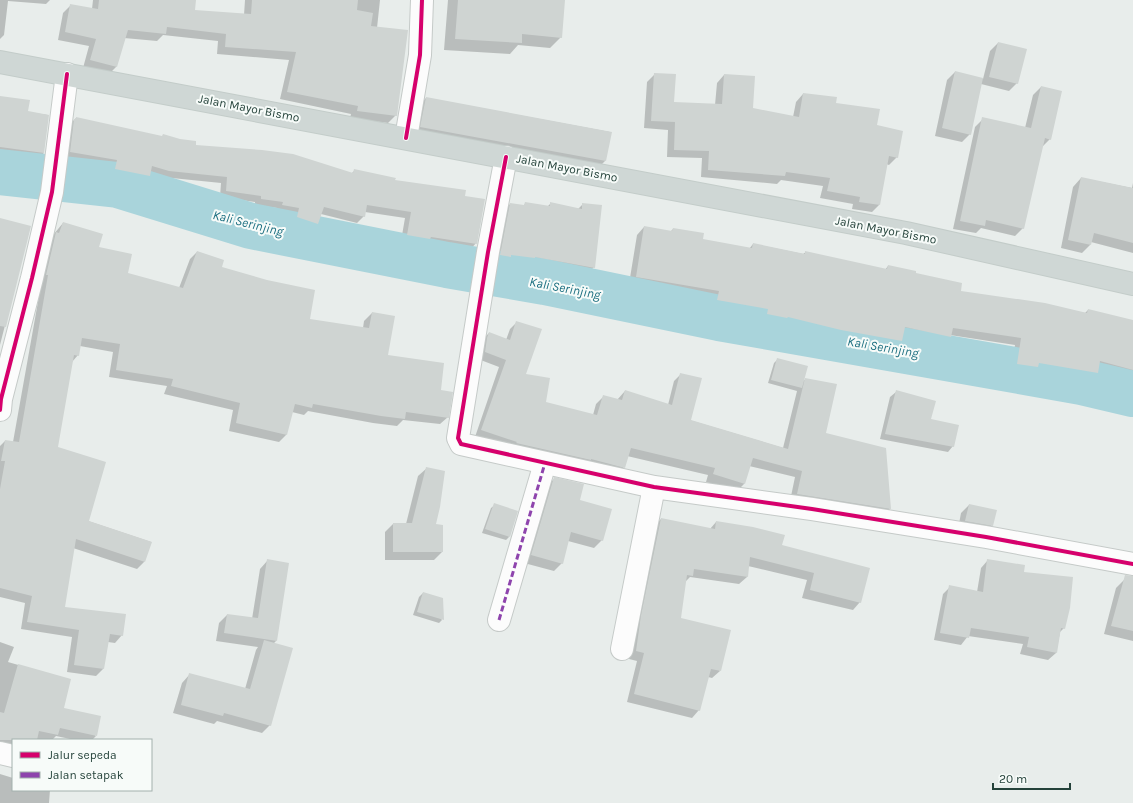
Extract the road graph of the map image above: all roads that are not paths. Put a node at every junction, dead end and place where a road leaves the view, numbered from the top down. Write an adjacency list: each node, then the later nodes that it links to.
1 (422, 0): 4 (street)
2 (0, 62): 3 (main road, Jalan Mayor Bismo)
3 (67, 74): 4 (main road, Jalan Mayor Bismo); 7 (street)
4 (406, 138): 5 (main road, Jalan Mayor Bismo)
5 (506, 157): 6 (main road, Jalan Mayor Bismo); 8 (street)
6 (1133, 284)
7 (0, 410)
8 (545, 464): 9 (street); 11 (street)
9 (654, 487): 10 (street); 12 (street)
10 (1133, 564)
11 (499, 620)
12 (622, 649)
13 (0, 753): 14 (street)
14 (12, 756)

